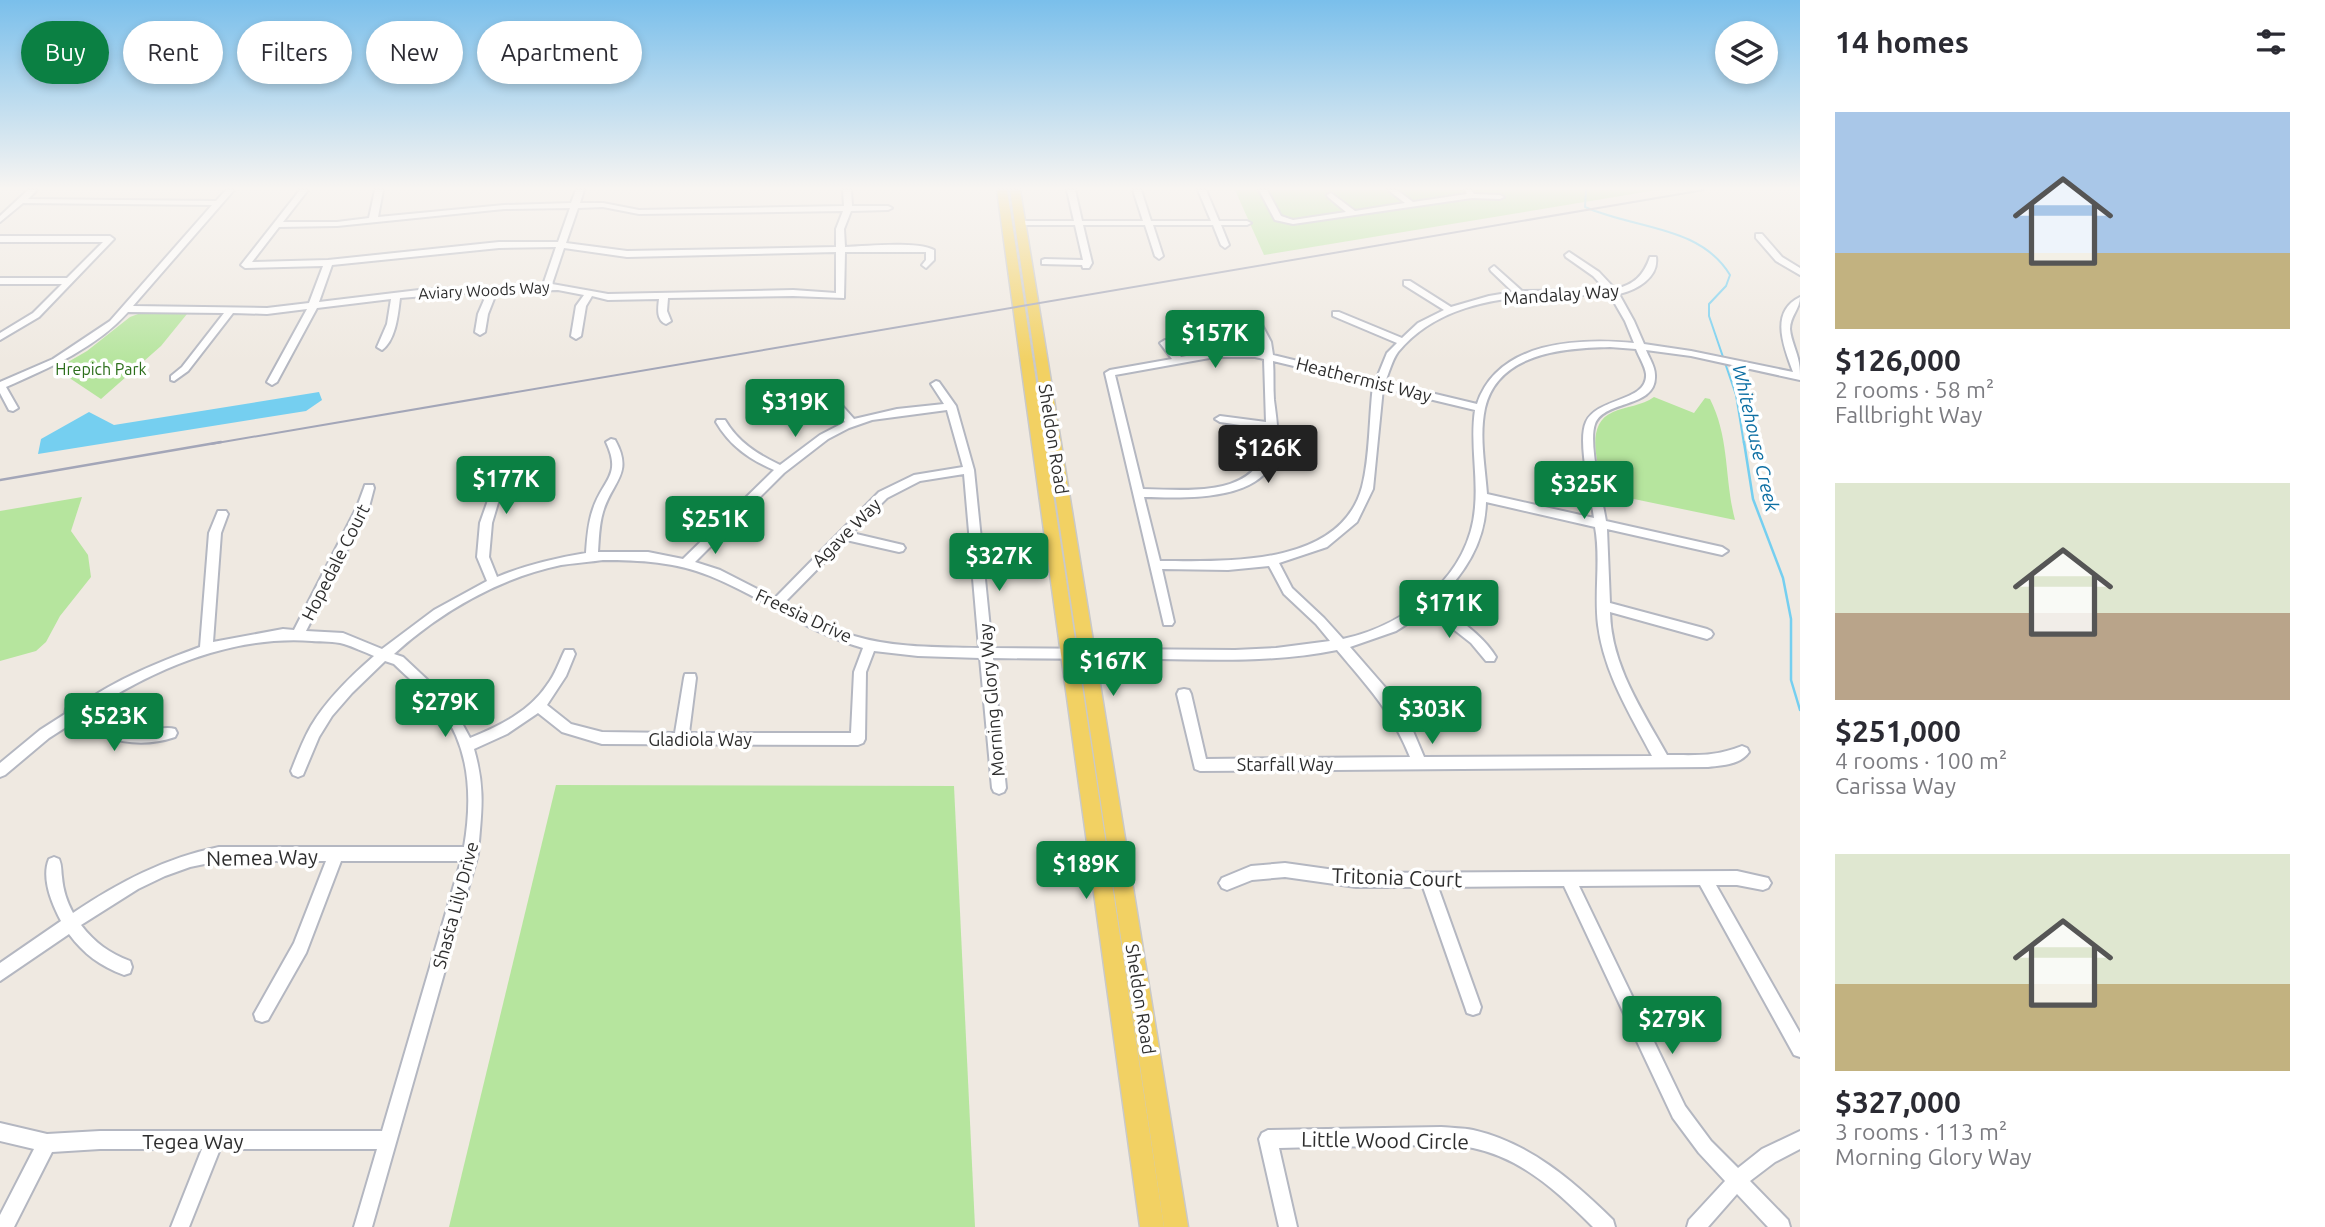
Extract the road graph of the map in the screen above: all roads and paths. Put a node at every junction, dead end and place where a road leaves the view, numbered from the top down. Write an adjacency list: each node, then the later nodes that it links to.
1 (102, 247): 22 (street)
2 (181, 247): 33 (street)
3 (259, 247): 17 (street)
4 (468, 247): 17 (street)
5 (561, 247): 24 (street)
6 (571, 247): 12 (street)
7 (1012, 247): 92 (main road, Sheldon Road)
8 (1024, 247): 92 (main road, Sheldon Road)
9 (1084, 247): 16 (street)
10 (1156, 247): 14 (street)
11 (1769, 247): 20 (street)
12 (841, 249): 18 (street); 30 (street, Aviary Woods Way)
13 (1569, 255): 26 (street)
14 (1159, 256)
15 (1653, 258): 26 (street, Mandalay Way)
16 (1045, 262)
17 (328, 263): 32 (street)
18 (926, 265)
19 (1494, 269): 28 (street)
20 (1800, 272)
21 (0, 281): 22 (street)
22 (70, 281): 41 (street)
23 (1407, 284): 34 (street)
24 (547, 287): 25 (street, Aviary Woods Way); 27 (street, Aviary Woods Way)
25 (494, 288): 29 (street, Aviary Woods Way); 39 (street)
26 (1615, 292): 28 (street, Mandalay Way); 44 (street)
27 (589, 294): 30 (street, Aviary Woods Way); 40 (street)
28 (1520, 294): 34 (street, Mandalay Way)
29 (396, 296): 32 (street, Aviary Woods Way); 45 (street)
30 (664, 296): 37 (street)
31 (1798, 303): 50 (street)
32 (312, 308): 35 (street, Aviary Woods Way); 52 (street)
33 (127, 309): 35 (street, Aviary Woods Way); 55 (street)
34 (1450, 310): 42 (street, Mandalay Way)
35 (230, 311): 51 (street)
36 (1336, 314): 42 (street)
37 (666, 321)
38 (1259, 327): 46 (street)
39 (480, 332)
40 (576, 336)
41 (0, 337)
42 (1401, 341): 53 (street, Mandalay Way)
43 (1166, 343): 48 (street)
44 (1640, 346): 47 (street); 59 (street); 72 (street)
45 (382, 347)
46 (1267, 355): 48 (street, Heathermist Way); 53 (street, Heathermist Way); 63 (street)
47 (1708, 358): 49 (street)
48 (1179, 361): 69 (street, Heathermist Way)
49 (1740, 365): 50 (street)
50 (1800, 376)
51 (174, 378)
52 (272, 382)
53 (1377, 382): 59 (street, Heathermist Way); 77 (street, Mandalay Way)
54 (936, 384): 57 (street, Morning Glory Way)
55 (0, 386): 58 (street)
56 (834, 403): 62 (street)
57 (951, 406): 62 (street); 67 (street, Morning Glory Way)
58 (13, 408)
59 (1480, 408): 70 (street, Freesia Drive)
60 (1220, 419): 63 (street)
61 (721, 422): 66 (street)
62 (852, 423): 66 (street)
63 (1271, 426): 69 (street)
64 (611, 442): 76 (street)
65 (494, 462): 80 (street)
66 (783, 470): 78 (street)
67 (969, 470): 73 (street, Agave Way); 90 (street, Morning Glory Way)
68 (369, 488): 86 (street, Hopedale Court)
69 (1138, 493): 79 (street, Heathermist Way)
70 (1482, 497): 72 (street); 81 (street, Freesia Drive)
71 (222, 514): 89 (street)
72 (1601, 525): 75 (street); 83 (street)
73 (843, 535): 74 (street); 82 (street, Agave Way)
74 (899, 548)
75 (1722, 551)
76 (592, 558): 78 (street, Freesia Drive); 80 (street, Freesia Drive)
77 (1272, 561): 79 (street, Mandalay Way); 88 (street)
78 (686, 563): 82 (street, Freesia Drive)
79 (1154, 565): 84 (street, Heathermist Way)
80 (493, 581): 93 (street, Freesia Drive)
81 (1429, 603): 88 (street, Freesia Drive); 94 (street)
82 (776, 604): 87 (street, Freesia Drive)
83 (1604, 606): 85 (street); 103 (street)
84 (1168, 622)
85 (1707, 634)
86 (298, 635): 89 (street, Shasta Lily Drive); 93 (street, Shasta Lily Drive)
87 (870, 645): 90 (street, Freesia Drive); 100 (street, Gladiola Way)
88 (1338, 645): 92 (street, Freesia Drive); 104 (street)
89 (206, 649): 98 (street, Shasta Lily Drive)
90 (986, 653): 92 (street, Freesia Drive); 107 (street, Morning Glory Way)
91 (569, 654): 97 (street)
92 (1080, 654): 131 (main road, Sheldon Road); 132 (main road, Sheldon Road)
93 (383, 655): 101 (street, Shasta Lily Drive); 106 (street, Freesia Drive)
94 (1490, 657)
95 (690, 678): 100 (street)
96 (1184, 694): 104 (street, Starfall Way)
97 (539, 706): 100 (street, Gladiola Way); 101 (street)
98 (71, 713): 99 (street); 105 (street, Shasta Lily Drive)
99 (170, 733)
100 (681, 739)
101 (467, 746): 108 (street, Shasta Lily Drive)
102 (1742, 752): 103 (street, Starfall Way)
103 (1663, 762): 104 (street, Starfall Way)
104 (1420, 764)
105 (0, 771)
106 (298, 771)
107 (999, 788)
108 (471, 854): 109 (street, Nemea Way); 123 (street, Shasta Lily Drive)
109 (336, 855): 116 (street, Nemea Way); 120 (street)
110 (54, 864): 116 (street)
111 (1704, 878): 113 (street, Tritonia Court); 115 (street, Tritonia Court); 121 (street)
112 (1428, 880): 113 (street, Tritonia Court); 114 (street, Tritonia Court); 119 (street)
113 (1569, 881): 127 (street)
114 (1227, 883)
115 (1763, 883)
116 (72, 924): 117 (street); 118 (street, Nemea Way)
117 (124, 967)
118 (0, 973)
119 (1473, 1007)
120 (262, 1014)
121 (1800, 1049)
122 (0, 1132): 126 (street, Tegea Way)
123 (387, 1140): 125 (street, Tegea Way); 130 (street, Shasta Lily Drive)
124 (1800, 1140): 127 (street)
125 (214, 1141): 126 (street, Tegea Way); 129 (street)
126 (47, 1143): 128 (street)
127 (1737, 1179): 135 (street); 136 (street)
128 (4, 1227)
129 (180, 1227)
130 (363, 1227)
131 (1152, 1227)
132 (1176, 1227)
133 (1288, 1227): 134 (street, Little Wood Circle)
134 (1606, 1227)
135 (1696, 1227)
136 (1781, 1227)

